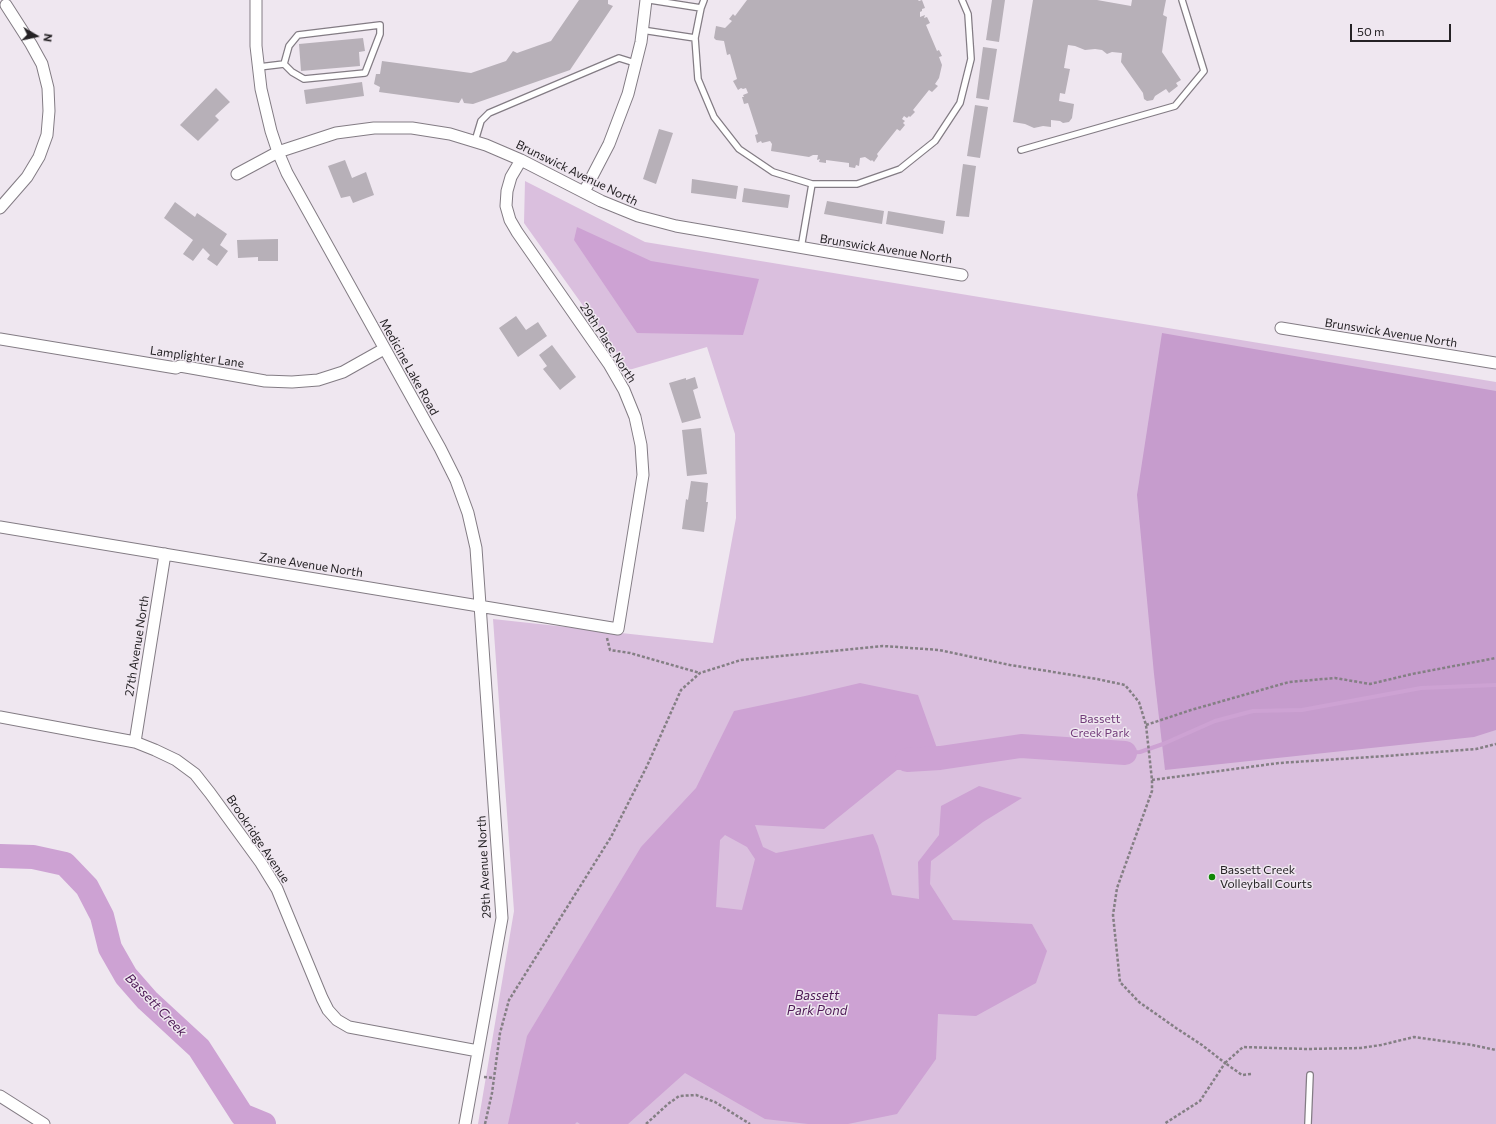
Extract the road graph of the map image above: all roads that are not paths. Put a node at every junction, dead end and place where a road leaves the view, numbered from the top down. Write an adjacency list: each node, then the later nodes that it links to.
1 (256, 0): 13 (street, Medicine Lake Road)
2 (646, 0): 9 (street)
3 (650, 0): 8 (lane)
4 (704, 0): 8 (lane)
5 (962, 0): 19 (lane)
6 (1182, 0): 15 (lane)
7 (6, 4): 21 (street)
8 (700, 8): 10 (lane)
9 (642, 30): 10 (lane); 11 (street)
10 (695, 38): 19 (lane)
11 (635, 63): 14 (lane); 20 (street)
12 (284, 64): 12 (lane); 13 (lane)
13 (258, 67): 16 (street, Medicine Lake Road)
14 (475, 141): 16 (street, Brunswick Avenue North); 17 (street, Brunswick Avenue North)
15 (1022, 150)
16 (278, 152): 18 (street); 26 (street, Medicine Lake Road)
17 (521, 160): 20 (street, Brunswick Avenue North); 31 (street, 29th Place North)
18 (238, 174)
19 (812, 184): 22 (lane)
20 (584, 192): 22 (street, Brunswick Avenue North)
21 (0, 208)
22 (801, 248): 23 (street, Brunswick Avenue North)
23 (962, 275)
24 (1281, 328): 27 (street, Brunswick Avenue North)
25 (0, 339): 26 (street, Lamplighter Lane)
26 (384, 349): 30 (street, Medicine Lake Road)
27 (1496, 363)
28 (0, 527): 29 (street, Zane Avenue North)
29 (165, 554): 30 (street, Zane Avenue North); 33 (street, 27th Avenue North)
30 (480, 606): 31 (street, Zane Avenue North); 34 (street, 29th Avenue North)
31 (618, 629)
32 (0, 717): 33 (street, Brookridge Avenue)
33 (135, 742): 34 (street, Brookridge Avenue)
34 (478, 1051): 38 (street, 29th Avenue North)
35 (1310, 1075): 39 (lane)
36 (0, 1096): 37 (street)
37 (44, 1124)
38 (466, 1124)
39 (1308, 1124)

